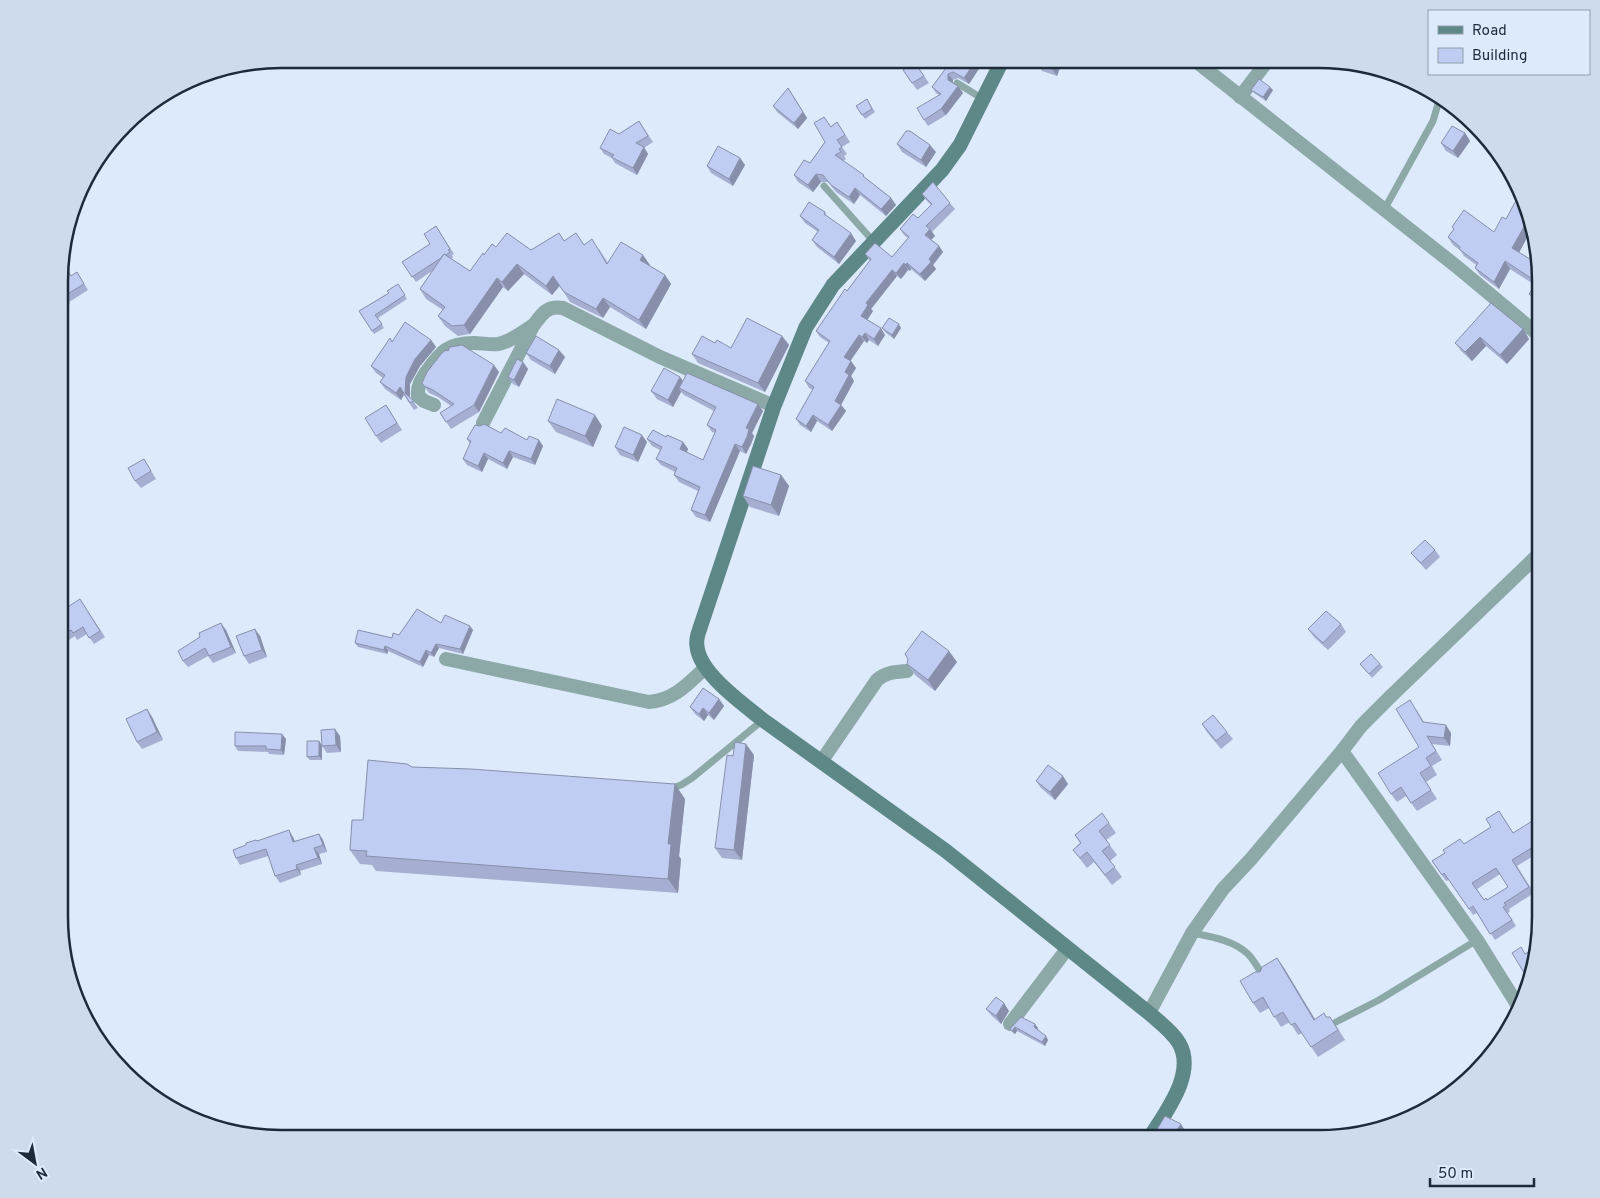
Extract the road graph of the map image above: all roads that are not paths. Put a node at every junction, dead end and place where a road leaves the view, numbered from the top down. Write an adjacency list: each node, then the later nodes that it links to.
1 (998, 68): 6 (street)
2 (1204, 68): 5 (street)
3 (1262, 68): 5 (street)
4 (957, 83): 6 (lane)
5 (1240, 97): 9 (street)
6 (983, 99): 10 (street)
7 (1438, 103): 9 (lane)
8 (824, 186): 10 (lane)
9 (1384, 210): 12 (street)
10 (874, 242): 14 (street)
11 (533, 326): 13 (street); 14 (street); 15 (street)
12 (1532, 329)
13 (434, 405)
14 (774, 406): 18 (street)
15 (483, 423)
16 (1532, 561): 21 (street)
17 (446, 659): 18 (street)
18 (705, 668): 20 (street)
19 (907, 671): 22 (street)
20 (763, 720): 22 (street); 23 (lane)
21 (1342, 750): 24 (street); 25 (street)
22 (822, 762): 26 (street)
23 (661, 789)
24 (1192, 933): 27 (lane); 29 (street)
25 (1476, 940): 28 (street); 30 (lane)
26 (1067, 949): 29 (street); 31 (street)
27 (1264, 977)
28 (1515, 1001)
29 (1149, 1013): 32 (street)
30 (1336, 1022)
31 (1010, 1024)
32 (1155, 1130)

